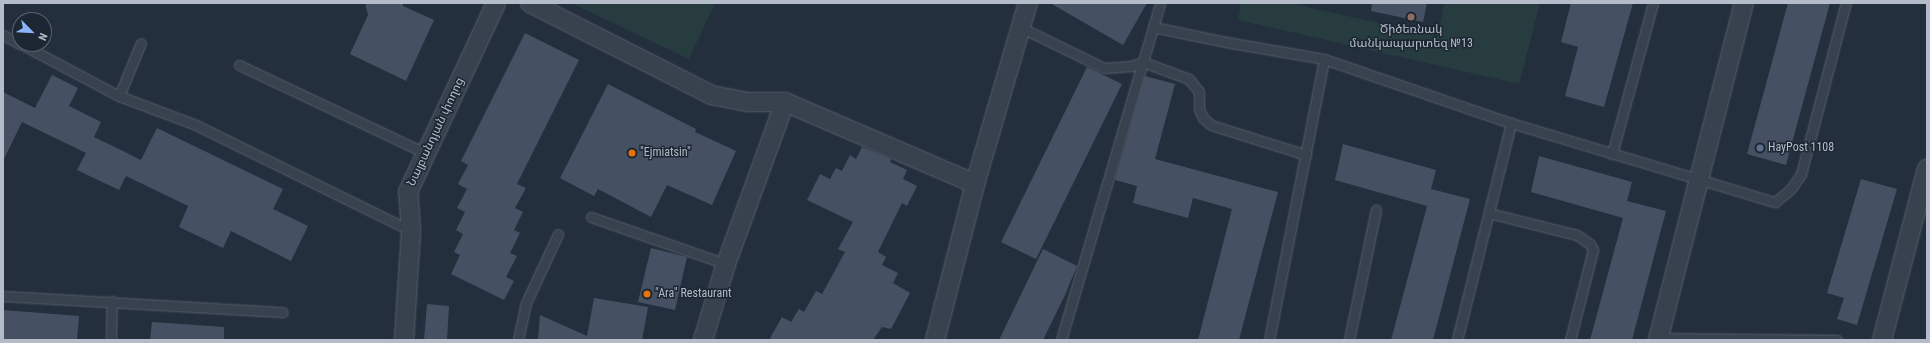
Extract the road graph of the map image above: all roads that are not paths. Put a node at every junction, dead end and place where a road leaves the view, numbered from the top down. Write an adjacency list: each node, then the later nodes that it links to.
1 (496, 3): 20 (street, Նալբանդյան փողոց)
2 (530, 3): 18 (street)
3 (1028, 3): 8 (street)
4 (1160, 3): 9 (lane)
5 (1653, 3): 21 (lane)
6 (1744, 3): 24 (street)
7 (1846, 3): 24 (lane)
8 (1020, 27): 15 (lane); 25 (street)
9 (1153, 27): 14 (lane); 15 (lane)
10 (3, 35): 11 (lane)
11 (12, 40)
12 (141, 43): 17 (lane)
13 (35, 52): 17 (lane)
14 (1324, 59): 19 (lane); 22 (lane)
15 (1143, 62): 22 (lane); 41 (lane)
16 (239, 65): 20 (lane)
17 (119, 96): 29 (lane)
18 (785, 102): 25 (street); 31 (street)
19 (1512, 123): 21 (lane); 27 (lane)
20 (425, 154): 29 (street, Նալբանդյան փողոց)
21 (1612, 154): 24 (lane)
22 (1306, 155): 42 (lane)
23 (1927, 169): 47 (street)
24 (1698, 181): 35 (street)
25 (975, 184): 40 (street)
26 (1376, 210): 43 (lane)
27 (1489, 213): 44 (lane); 45 (lane)
28 (591, 217): 31 (lane)
29 (412, 231): 37 (street, Նալբանդյան փողոց)
30 (558, 234): 38 (lane)
31 (726, 264): 39 (street)
32 (3, 296): 33 (lane)
33 (112, 301): 34 (lane); 36 (lane)
34 (283, 312)
35 (1658, 339): 46 (lane)
36 (111, 340)
37 (404, 340)
38 (518, 340)
39 (703, 340)
40 (935, 340)
41 (1061, 340)
42 (1269, 340)
43 (1349, 340)
44 (1457, 340)
45 (1570, 340)
46 (1837, 340)
47 (1882, 340)

